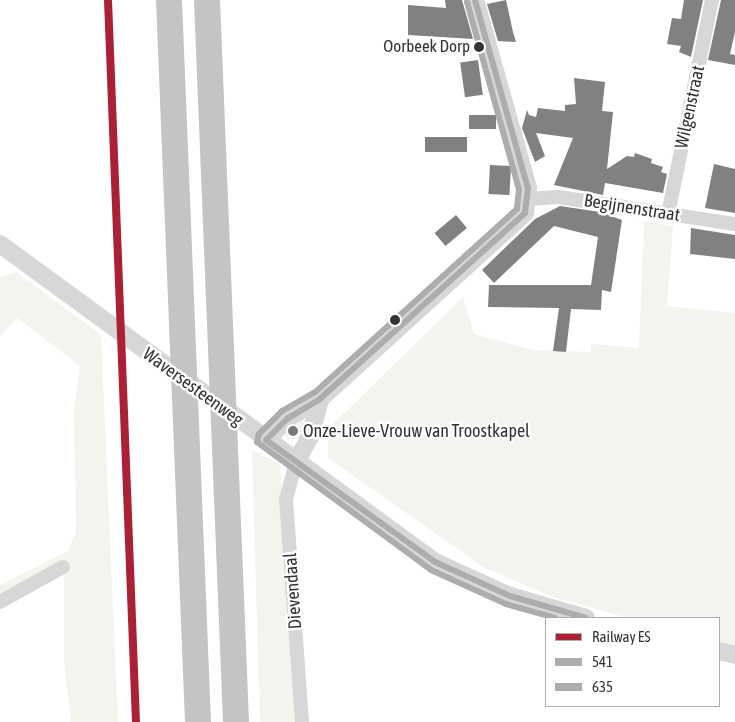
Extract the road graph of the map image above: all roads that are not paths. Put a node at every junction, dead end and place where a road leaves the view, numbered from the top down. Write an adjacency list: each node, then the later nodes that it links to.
1 (169, 0): 17 (highway)
2 (207, 0): 18 (highway)
3 (475, 0): 5 (street)
4 (712, 0): 6 (street, Wilgenstraat)
5 (528, 199): 6 (street, Begijnenstraat); 9 (street)
6 (668, 214): 7 (street, Begijnenstraat)
7 (735, 224)
8 (0, 244): 10 (street, Waversesteenweg)
9 (320, 399): 10 (street); 11 (street)
10 (266, 440): 11 (street, Waversesteenweg)
11 (296, 462): 14 (street, Waversesteenweg); 19 (street, Dievendaal)
12 (64, 567): 13 (street)
13 (0, 602)
14 (583, 617)
15 (720, 651): 16 (street)
16 (735, 655)
17 (198, 722)
18 (236, 722)
19 (302, 722)

